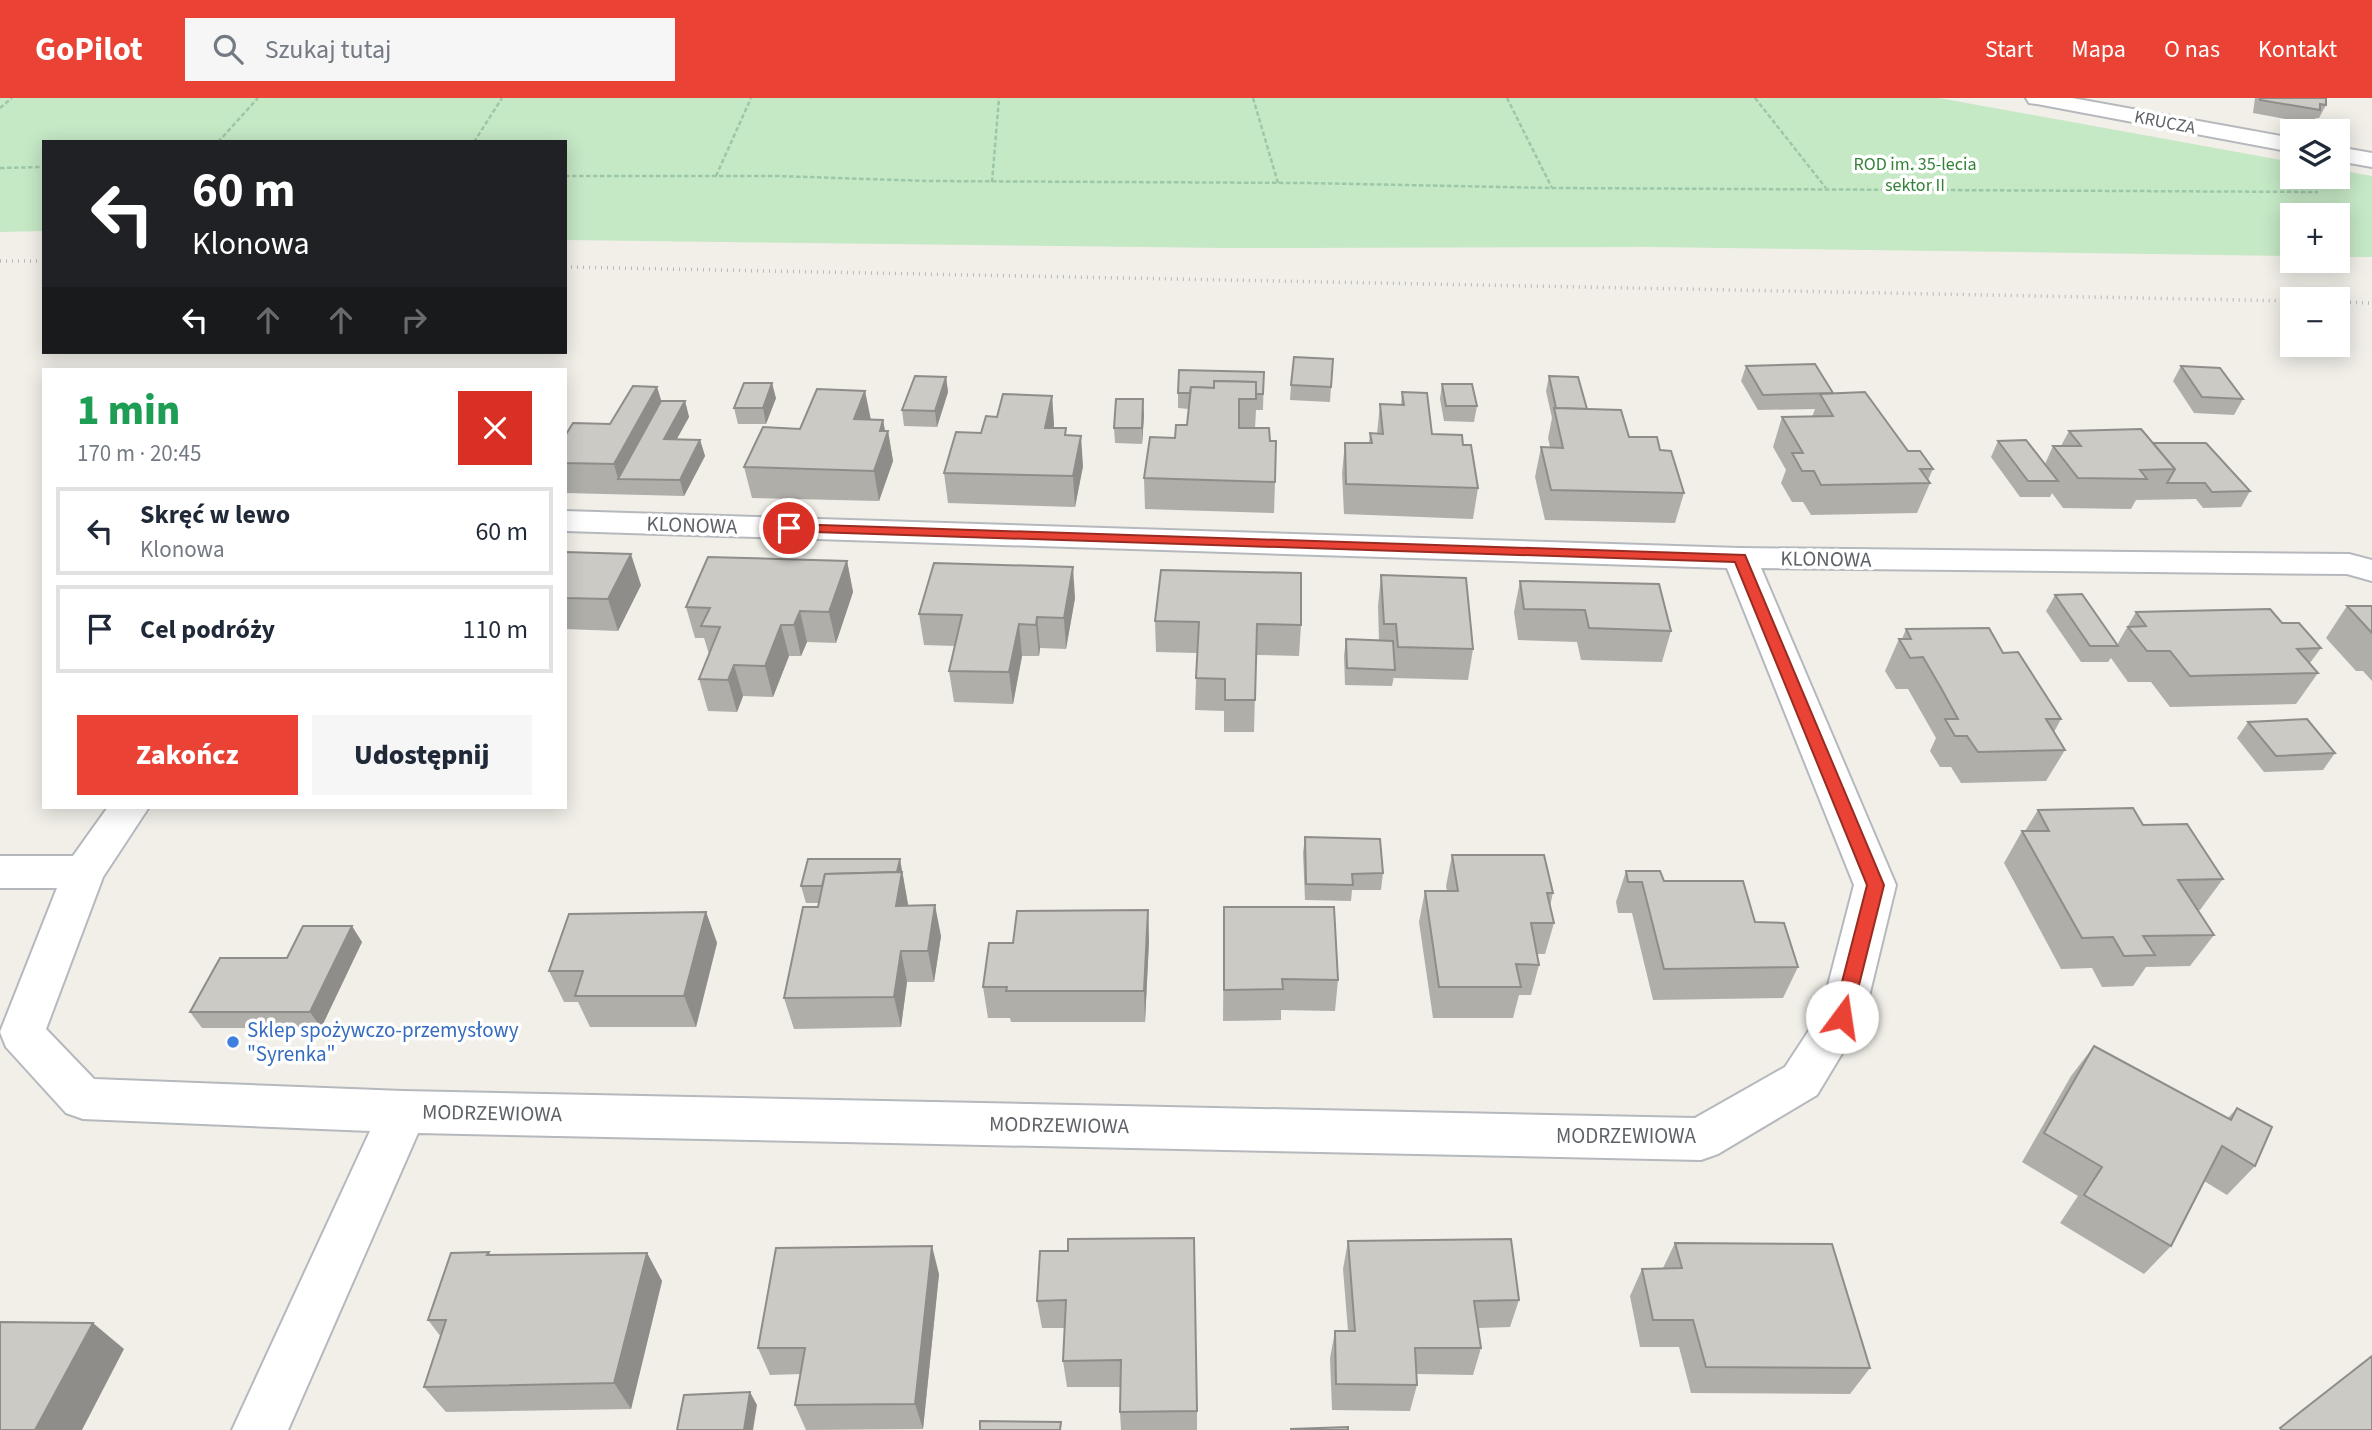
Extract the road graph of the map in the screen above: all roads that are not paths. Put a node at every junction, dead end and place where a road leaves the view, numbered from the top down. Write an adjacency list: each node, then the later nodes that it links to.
1 (2037, 98): 2 (street, KRUCZA)
2 (2280, 143)
3 (2350, 156): 4 (street)
4 (2372, 160)
5 (567, 521): 6 (street, KLONOWA)
6 (1740, 558): 7 (street, KLONOWA); 11 (street, MODRZEWIOWA)
7 (2372, 571)
8 (129, 809): 10 (street)
9 (0, 872): 10 (street)
10 (84, 872): 11 (street, MODRZEWIOWA)
11 (403, 1112): 12 (street)
12 (260, 1430)

